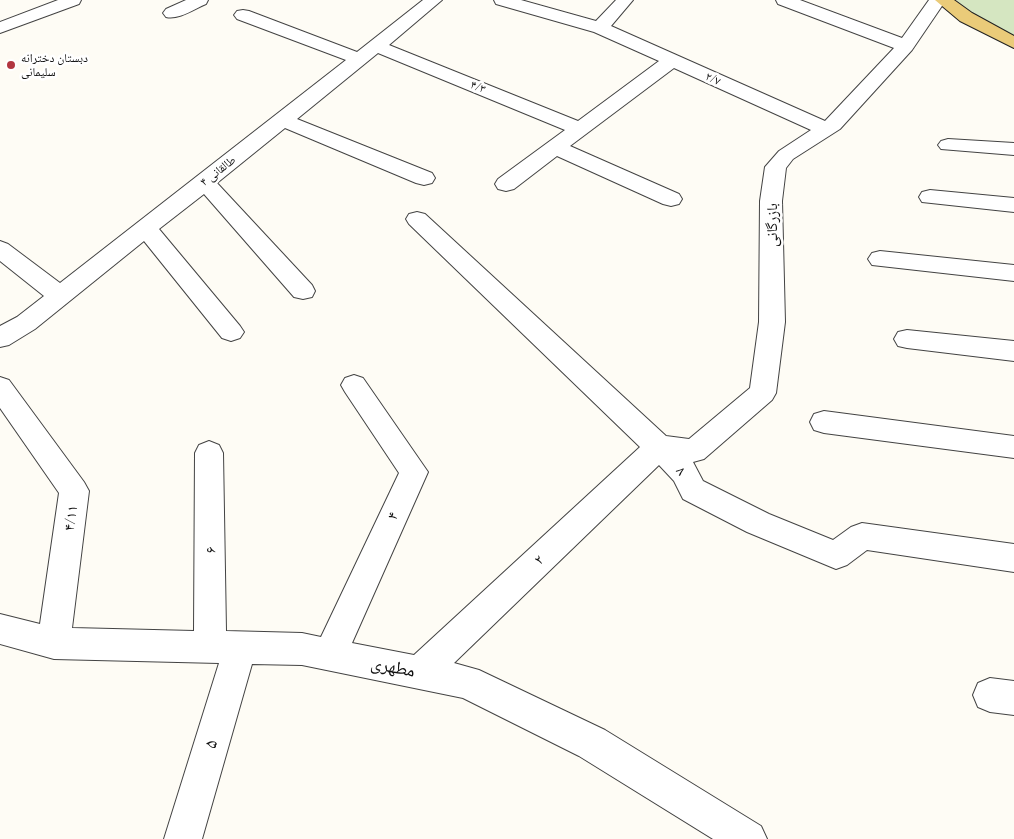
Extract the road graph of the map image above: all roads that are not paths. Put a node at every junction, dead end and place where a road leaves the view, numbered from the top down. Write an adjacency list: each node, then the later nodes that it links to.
1 (73, 0): 11 (street)
2 (200, 0): 9 (street)
3 (434, 0): 15 (street, طالقانی ۴)
4 (502, 0): 12 (street, ۲/۷)
5 (625, 0): 12 (street)
6 (784, 0): 14 (street)
7 (938, 0): 14 (street, بازرگانی)
8 (944, 0): 13 (main road)
9 (172, 13)
10 (243, 15): 15 (street, ۴/۳)
11 (0, 28)
12 (600, 28): 16 (street, ۲/۷)
13 (1011, 43)
14 (906, 46): 19 (street, بازرگانی)
15 (368, 52): 17 (street, طالقانی ۴); 18 (street, ۴/۳)
16 (672, 60): 18 (street); 19 (street, ۲/۷)
17 (282, 120): 23 (street); 24 (street, طالقانی ۴)
18 (580, 129): 21 (street)
19 (826, 129): 43 (street, بازرگانی)
20 (948, 145): 22 (street)
21 (555, 148): 25 (street); 27 (street)
22 (1014, 149)
23 (424, 178)
24 (205, 182): 30 (street, طالقانی ۴); 34 (street)
25 (506, 184)
26 (930, 197): 28 (street)
27 (671, 199)
28 (1014, 205)
29 (417, 219): 43 (street, ۸)
30 (146, 228): 35 (street, طالقانی ۴); 36 (street)
31 (0, 249): 35 (street)
32 (880, 259): 33 (street)
33 (1014, 273)
34 (303, 291)
35 (61, 296): 37 (street, طالقانی ۴)
36 (231, 332)
37 (0, 338)
38 (907, 338): 39 (street)
39 (1014, 351)
40 (354, 385): 50 (street, ۴)
41 (0, 387): 48 (street, ۴/۱۱)
42 (824, 422): 44 (street)
43 (659, 447): 46 (street, ۸); 51 (street, ۲)
44 (1014, 447)
45 (209, 453): 49 (street, ۶)
46 (1014, 558)
47 (0, 629): 48 (street, مطهری)
48 (54, 643): 49 (street, مطهری)
49 (225, 648): 50 (street, مطهری); 52 (street, ۵)
50 (330, 655): 51 (street, مطهری)
51 (420, 672): 53 (street, مطهری)
52 (183, 839)
53 (748, 839)

